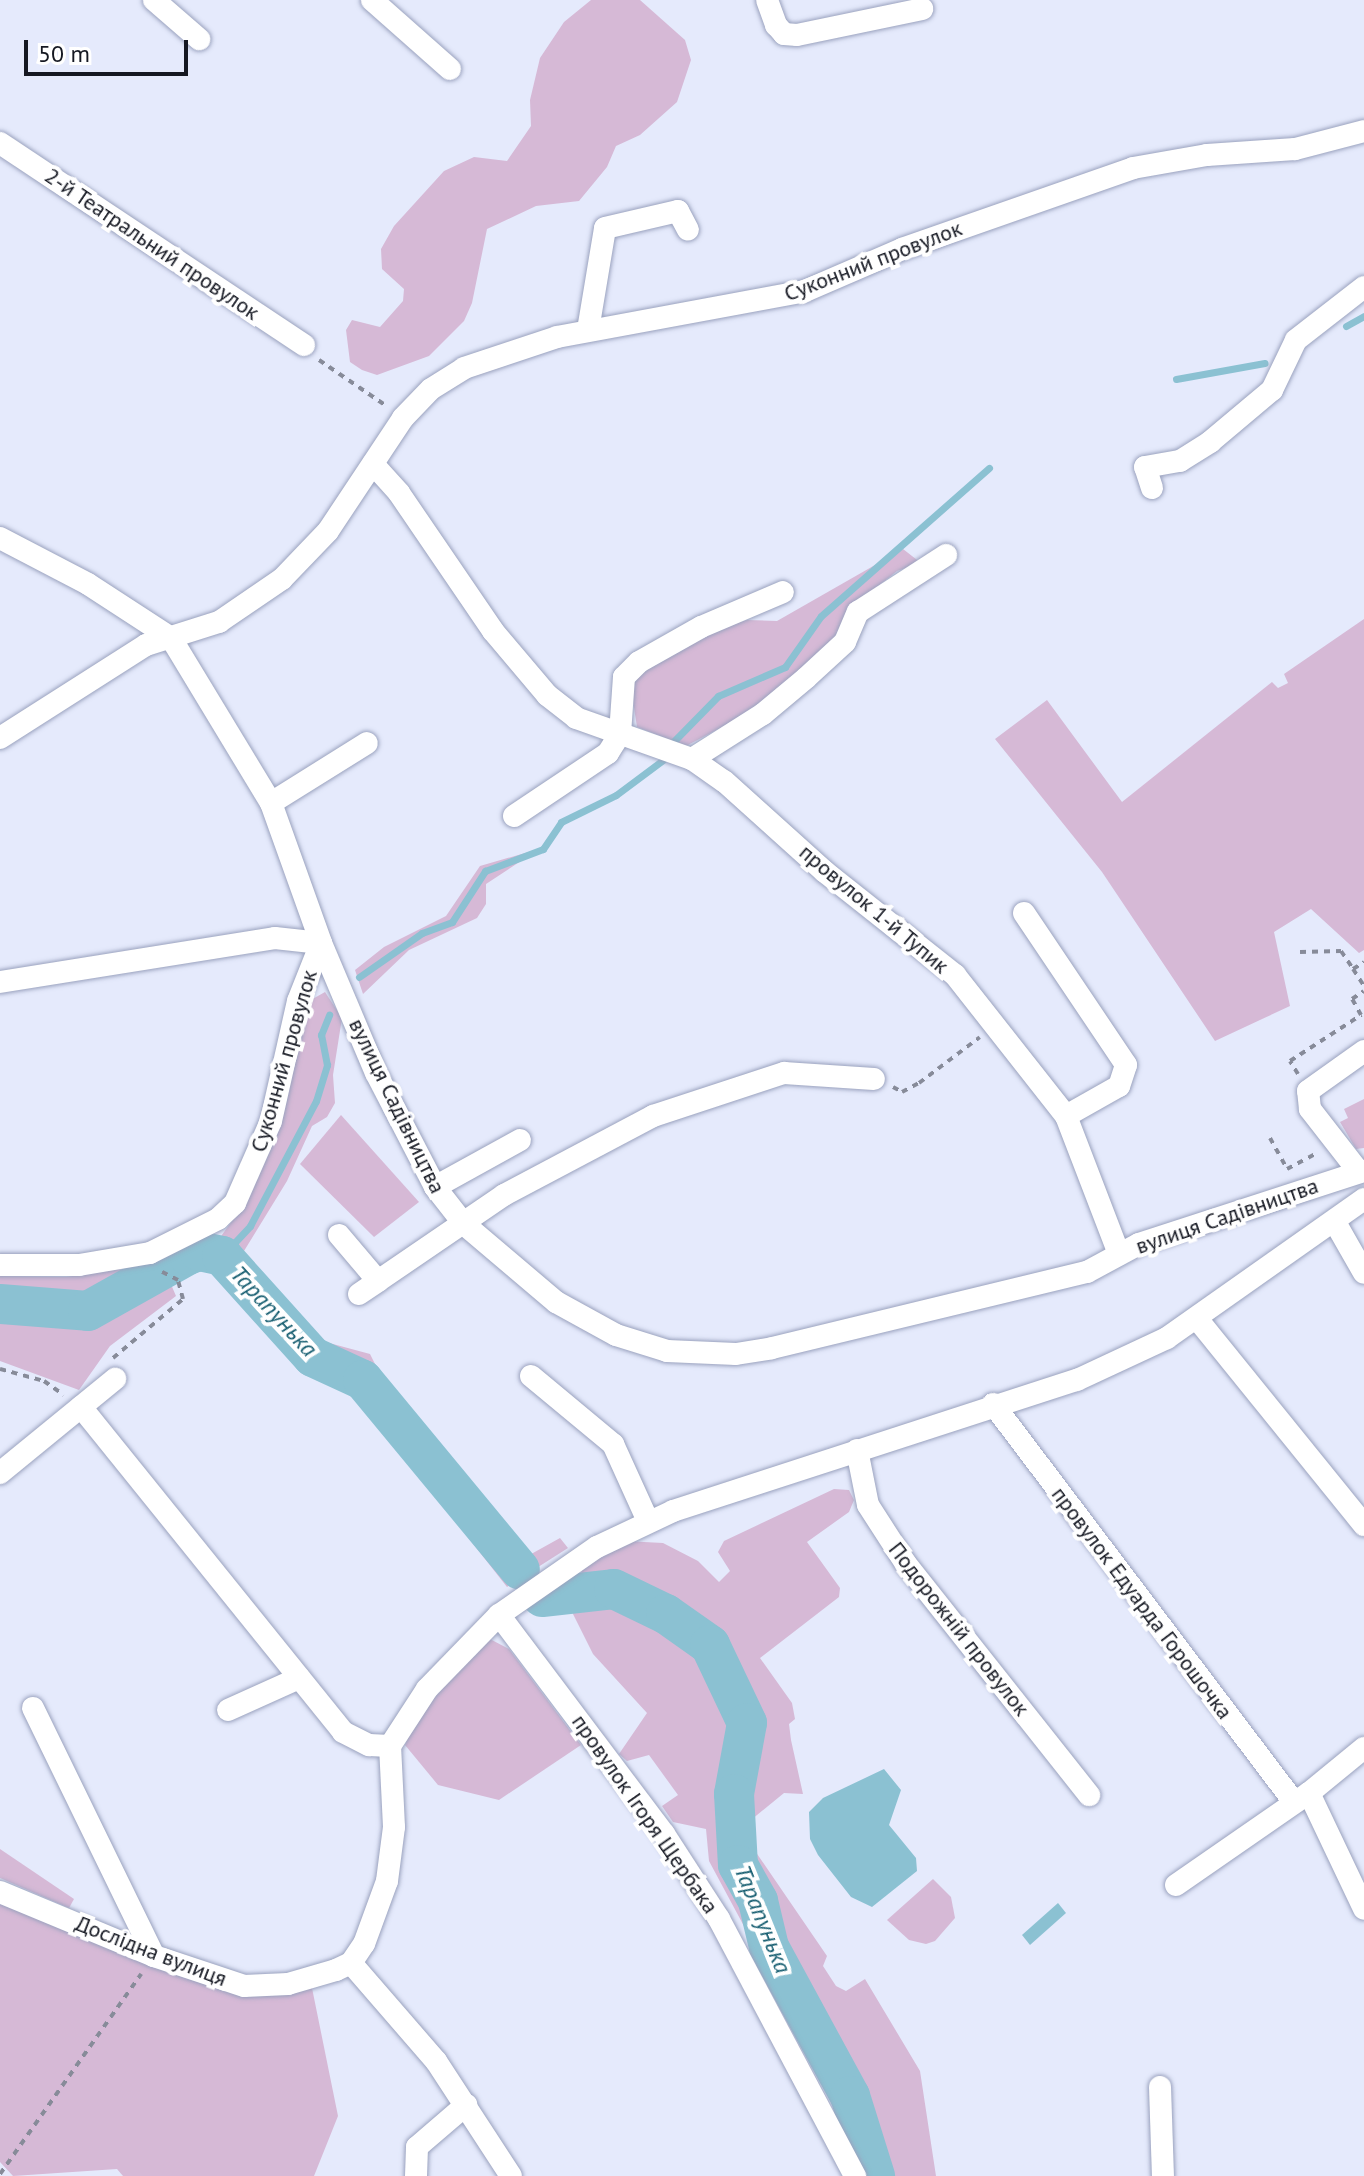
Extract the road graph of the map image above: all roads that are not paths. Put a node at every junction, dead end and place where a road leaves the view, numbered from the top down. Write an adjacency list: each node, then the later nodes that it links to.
1 (154, 0): 5 (street)
2 (372, 0): 6 (street)
3 (767, 0): 4 (street)
4 (922, 9)
5 (199, 39)
6 (450, 69)
7 (1364, 131): 11 (street, Суконний провулок)
8 (0, 143): 12 (street, 2-й Театральний провулок)
9 (688, 230): 11 (street)
10 (1364, 287): 14 (street)
11 (588, 330): 13 (street, Суконний провулок)
12 (304, 345)
13 (373, 464): 18 (street, Суконний провулок); 19 (street)
14 (1146, 468)
15 (0, 538): 18 (street, вулиця Садівництва)
16 (946, 555): 22 (street)
17 (783, 592): 19 (street)
18 (171, 638): 20 (street, Суконний провулок); 23 (street, вулиця Садівництва)
19 (620, 734): 22 (street, провулок 1-й Тупик); 24 (street)
20 (0, 738)
21 (367, 743): 23 (street)
22 (692, 759): 30 (street, провулок 1-й Тупик)
23 (271, 803): 26 (street, вулиця Садівництва)
24 (514, 816)
25 (1024, 913): 30 (street)
26 (321, 943): 27 (street, Суконний провулок); 33 (street, вулиця Садівництва); 39 (street, Суконний провулок)
27 (0, 982)
28 (1364, 1051): 32 (street)
29 (874, 1079): 35 (street)
30 (1066, 1116): 38 (street, провулок 1-й Тупик)
31 (520, 1140): 33 (street)
32 (1362, 1172): 38 (street, вулиця Садівництва)
33 (435, 1187): 35 (street, вулиця Садівництва)
34 (1364, 1199): 36 (street)
35 (464, 1224): 38 (street, вулиця Садівництва); 41 (street)
36 (1336, 1224): 40 (street); 43 (street)
37 (339, 1235): 41 (street)
38 (1119, 1254)
39 (0, 1265)
40 (1364, 1273)
41 (378, 1281): 42 (street)
42 (359, 1294)
43 (1198, 1320): 46 (street); 51 (street)
44 (531, 1376): 50 (street)
45 (115, 1379): 47 (street)
46 (993, 1404): 48 (street); 59 (street, провулок Едуарда Горошочка)
47 (81, 1407): 49 (street); 53 (street)
48 (857, 1450): 50 (street); 58 (street, Подорожній провулок)
49 (0, 1473)
50 (648, 1521): 52 (street)
51 (1364, 1525)
52 (499, 1615): 56 (street); 69 (street, провулок Ігоря Щербака)
53 (299, 1678): 55 (street); 56 (street)
54 (33, 1708): 63 (street)
55 (228, 1710)
56 (390, 1746): 64 (street)
57 (1364, 1748): 59 (street)
58 (1089, 1795)
59 (1301, 1797): 60 (street); 62 (street, провулок Едуарда Горошочка)
60 (1176, 1885)
61 (0, 1892): 63 (street, Дослідна вулиця)
62 (1364, 1909)
63 (154, 1956): 64 (street, Дослідна вулиця)
64 (351, 1963): 66 (street)
65 (1160, 2087): 70 (street)
66 (466, 2105): 67 (street); 68 (street)
67 (416, 2176)
68 (511, 2176)
69 (855, 2176)
70 (1163, 2176)

